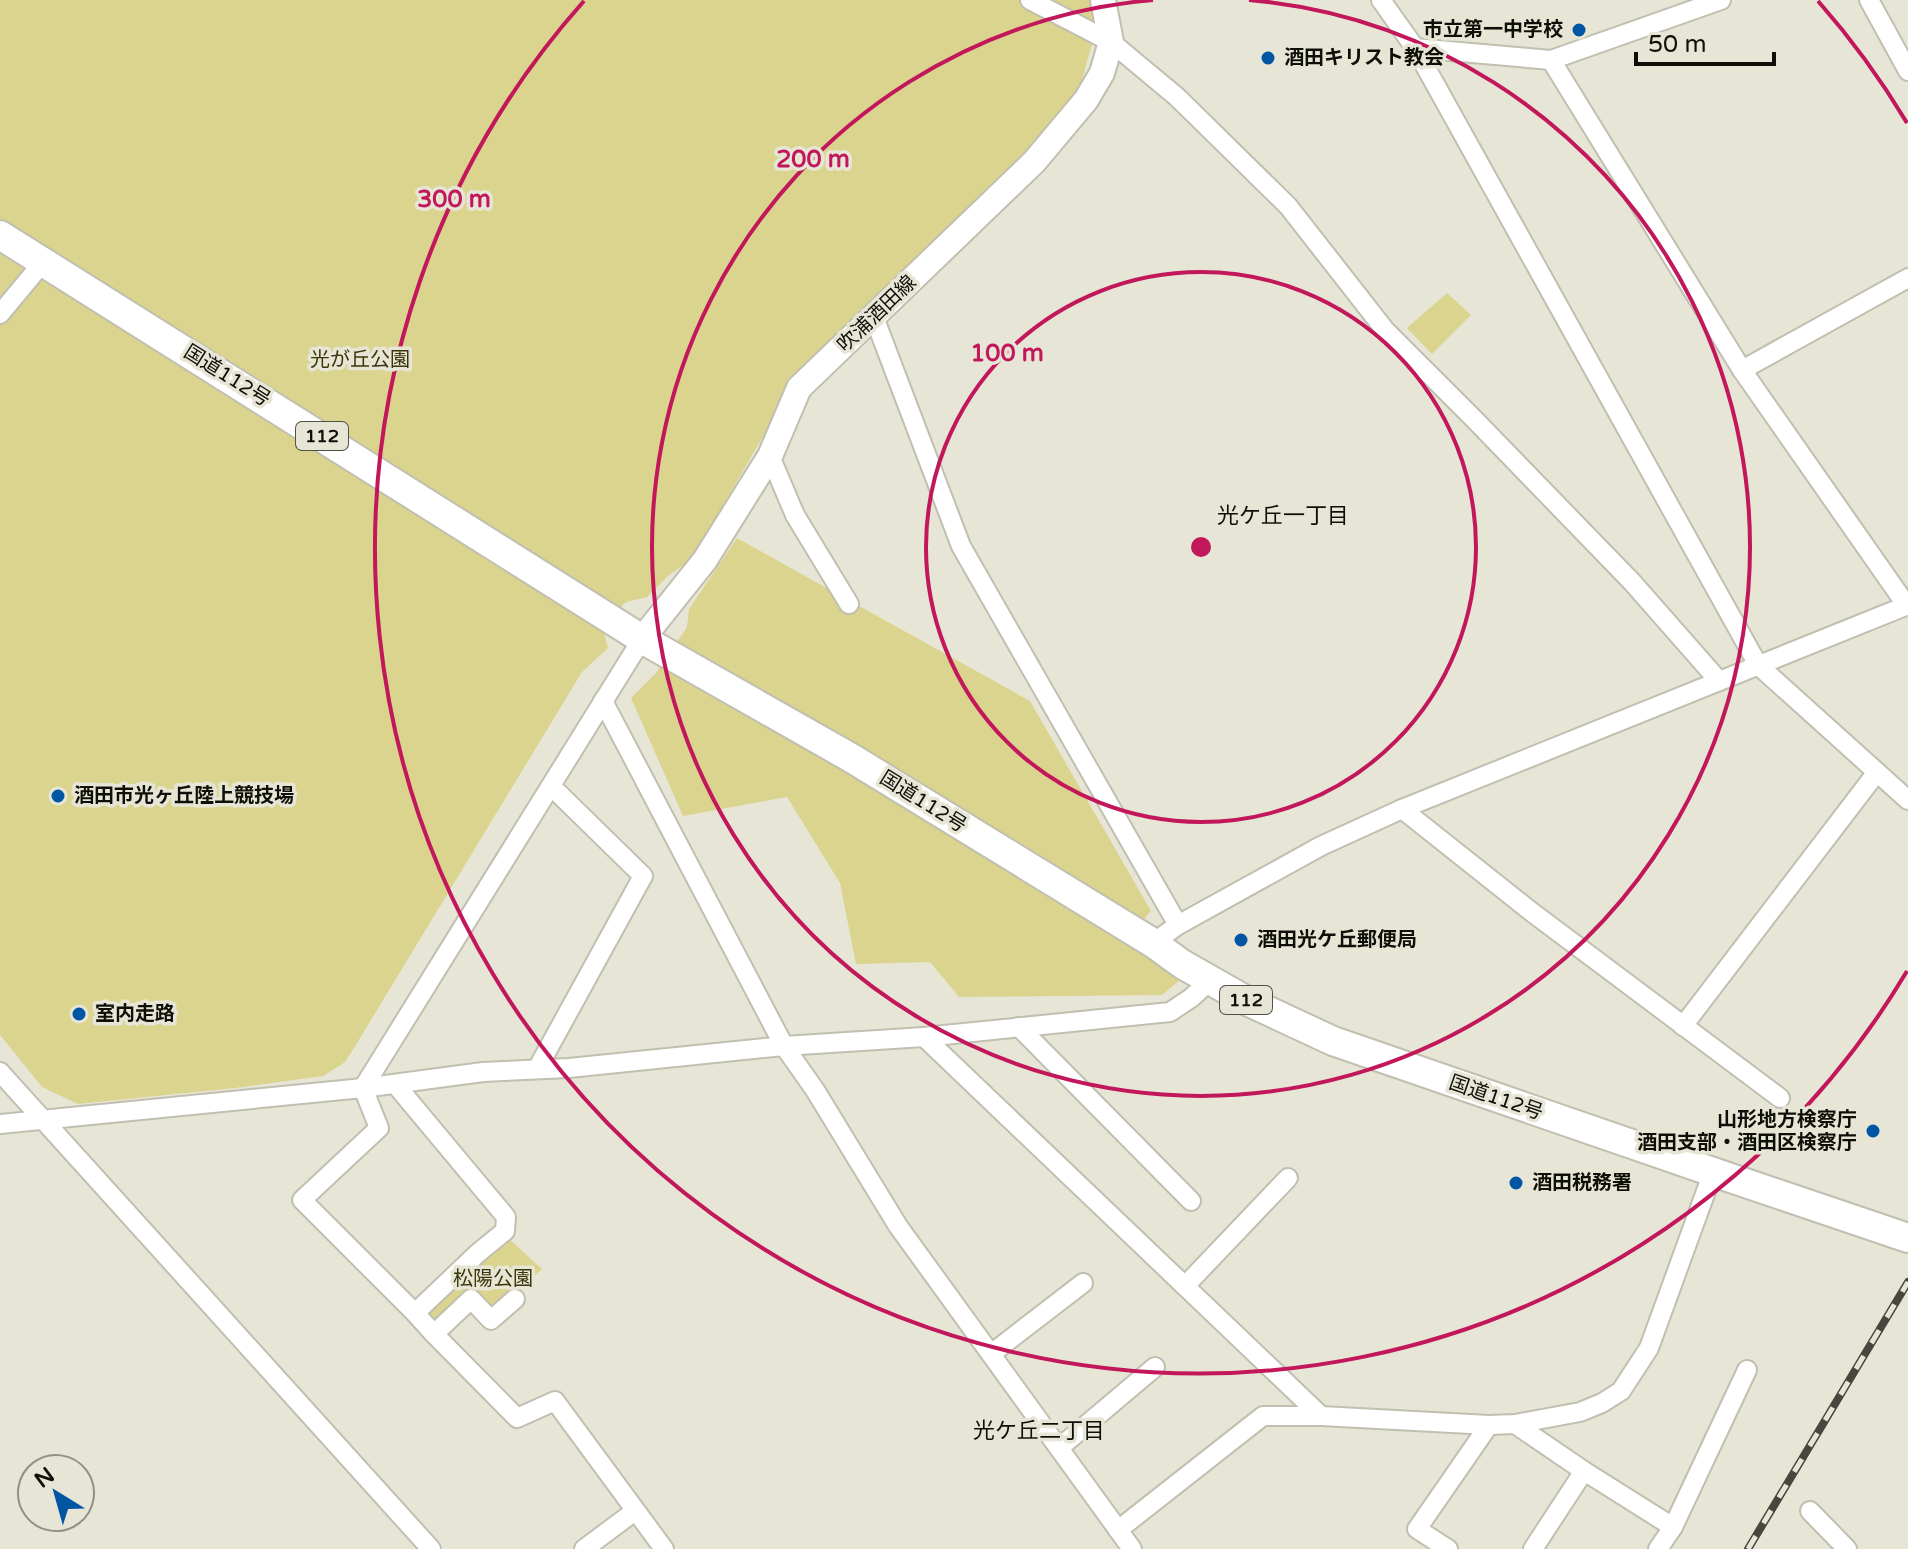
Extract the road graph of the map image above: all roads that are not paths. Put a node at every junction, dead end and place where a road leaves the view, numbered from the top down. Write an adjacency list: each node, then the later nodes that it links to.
1 (1030, 0): 6 (street)
2 (1103, 0): 6 (main road, 吹浦酒田線)
3 (1381, 0): 7 (street)
4 (1721, 0): 8 (street)
5 (1869, 0): 9 (street)
6 (1111, 42): 14 (main road, 吹浦酒田線); 21 (street)
7 (1415, 48): 8 (street); 20 (street)
8 (1551, 60): 15 (street)
9 (1908, 71)
10 (0, 235): 11 (highway, 国道112号 / 112)
11 (44, 261): 13 (street); 19 (highway, 国道112号 / 112)
12 (1908, 278): 15 (street)
13 (0, 314)
14 (874, 317): 16 (main road, 吹浦酒田線); 27 (street)
15 (1742, 370): 18 (street)
16 (770, 456): 17 (street); 19 (main road, 吹浦酒田線)
17 (849, 604)
18 (1908, 605): 20 (street)
19 (642, 639): 22 (street); 28 (highway, 国道112号 / 112)
20 (1758, 665): 21 (street); 23 (street)
21 (1719, 681): 26 (street)
22 (603, 701): 24 (street); 33 (street)
23 (1877, 772): 25 (street); 30 (street)
24 (551, 786): 34 (street); 37 (street)
25 (1908, 800)
26 (1402, 809): 27 (street); 30 (street)
27 (1178, 925): 28 (street)
28 (1153, 943): 29 (highway, 国道112号 / 112)
29 (1211, 980): 31 (street); 41 (highway, 国道112号 / 112)
30 (1683, 1026): 38 (street)
31 (1019, 1027): 32 (street); 43 (street)
32 (924, 1037): 33 (street); 46 (street)
33 (784, 1046): 34 (street); 50 (street)
34 (537, 1069): 36 (street)
35 (0, 1072): 39 (street)
36 (395, 1084): 37 (street); 48 (street)
37 (363, 1088): 39 (street); 48 (street)
38 (1780, 1098)
39 (43, 1119): 40 (street); 62 (street)
40 (0, 1124)
41 (1713, 1172): 44 (highway, 国道112号 / 112); 54 (street)
42 (1288, 1178): 46 (street)
43 (1191, 1201)
44 (1908, 1238)
45 (1083, 1283): 50 (street)
46 (1185, 1286): 53 (street)
47 (515, 1299): 49 (street)
48 (415, 1313): 49 (street)
49 (434, 1334): 58 (street)
50 (991, 1354): 56 (street)
51 (1155, 1367): 56 (street)
52 (1747, 1370): 60 (street)
53 (1321, 1416): 55 (street); 61 (street)
54 (1515, 1424): 55 (street); 57 (street)
55 (1489, 1425): 66 (street)
56 (1059, 1448): 61 (street)
57 (1584, 1471): 60 (street); 67 (street)
58 (635, 1511): 63 (street); 64 (street)
59 (1810, 1511): 69 (street)
60 (1673, 1527): 68 (street)
61 (1118, 1530): 65 (street)
62 (431, 1549)
63 (584, 1549)
64 (664, 1549)
65 (1132, 1549)
66 (1448, 1549)
67 (1533, 1549)
68 (1658, 1549)
69 (1847, 1549)

